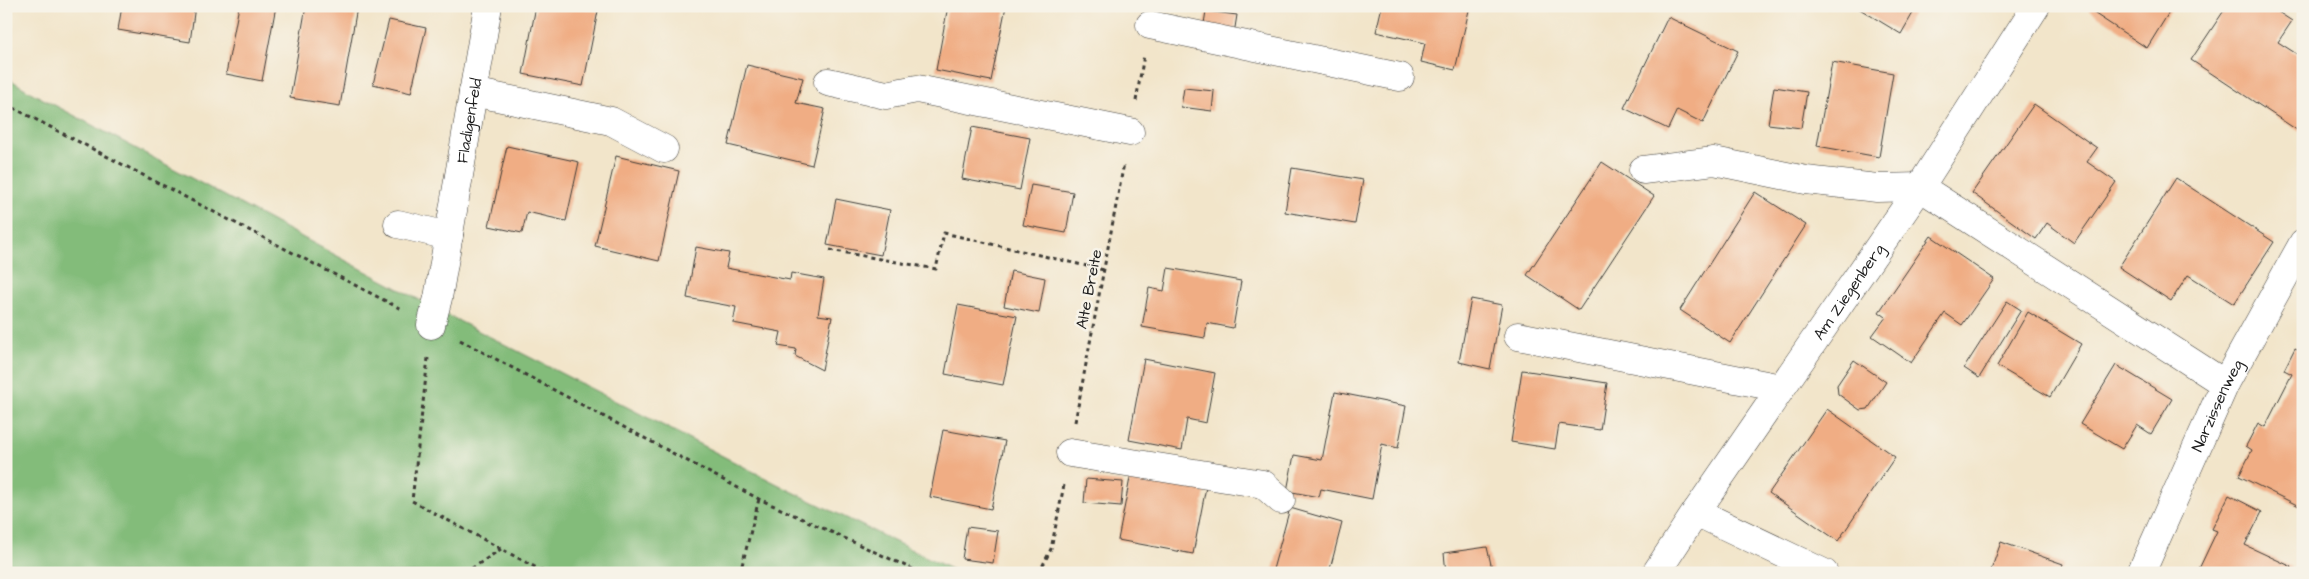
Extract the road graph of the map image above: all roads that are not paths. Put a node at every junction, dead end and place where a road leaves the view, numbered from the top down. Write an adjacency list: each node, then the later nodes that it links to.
1 (488, 6): 6 (street, Fladigenfeld)
2 (2036, 6): 10 (street, Am Ziegenberg)
3 (1150, 25): 4 (street)
4 (1400, 77)
5 (828, 82): 7 (street)
6 (473, 92): 8 (street); 12 (street, Fladigenfeld)
7 (1130, 132)
8 (664, 149)
9 (1643, 170): 10 (street)
10 (1920, 187): 16 (street); 17 (street, Am Ziegenberg)
11 (398, 224): 12 (street)
12 (449, 236): 14 (street, Fladigenfeld)
13 (2303, 243): 16 (street, Narzissenweg)
14 (432, 325)
15 (1518, 336): 17 (street)
16 (2225, 384): 23 (street, Narzissenweg)
17 (1781, 388): 20 (street, Am Ziegenberg)
18 (1070, 452): 19 (street)
19 (1281, 500)
20 (1696, 512): 21 (street, Am Ziegenberg); 22 (street)
21 (1656, 573)
22 (1824, 573)
23 (2141, 573)

